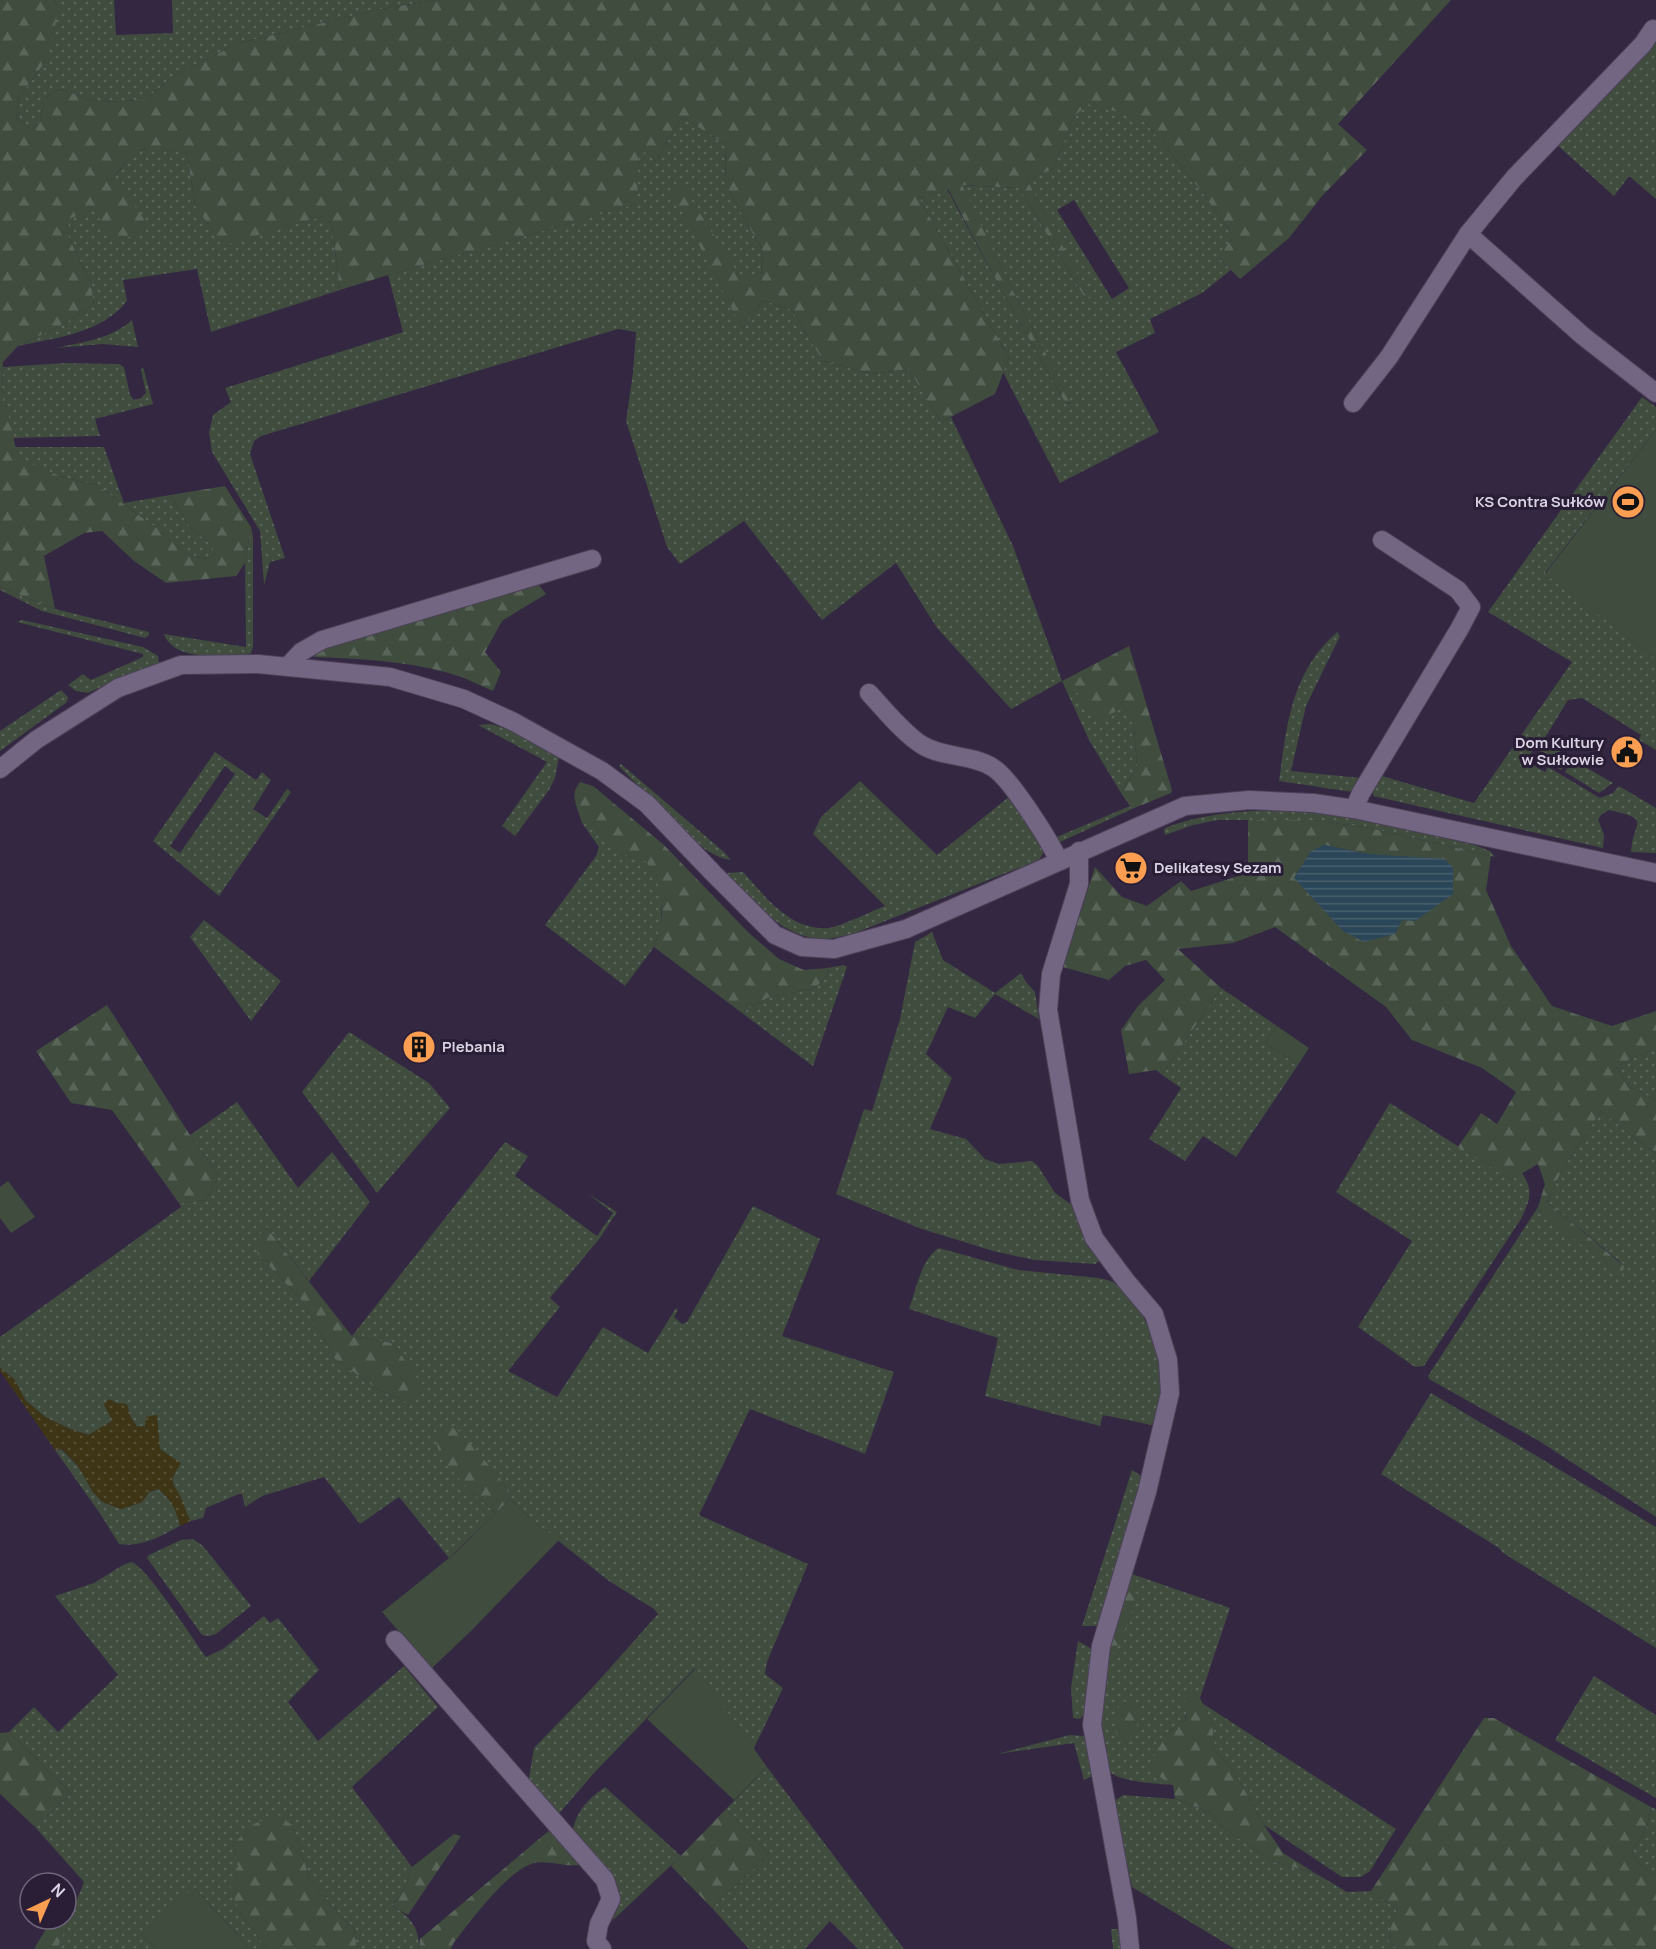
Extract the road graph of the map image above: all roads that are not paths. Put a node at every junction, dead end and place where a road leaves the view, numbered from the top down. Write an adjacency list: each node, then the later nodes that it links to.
1 (1653, 29): 2 (street)
2 (1468, 234): 3 (street); 4 (street)
3 (1656, 393)
4 (1353, 403)
5 (1382, 540): 10 (street)
6 (592, 559): 7 (street)
7 (288, 666): 9 (street); 12 (street)
8 (869, 693): 12 (street)
9 (0, 769)
10 (1354, 809): 11 (street); 13 (street)
11 (1079, 852): 12 (street); 16 (street)
12 (1059, 861)
13 (1656, 873)
14 (395, 1640): 15 (street)
15 (602, 1949)
16 (1130, 1949)

